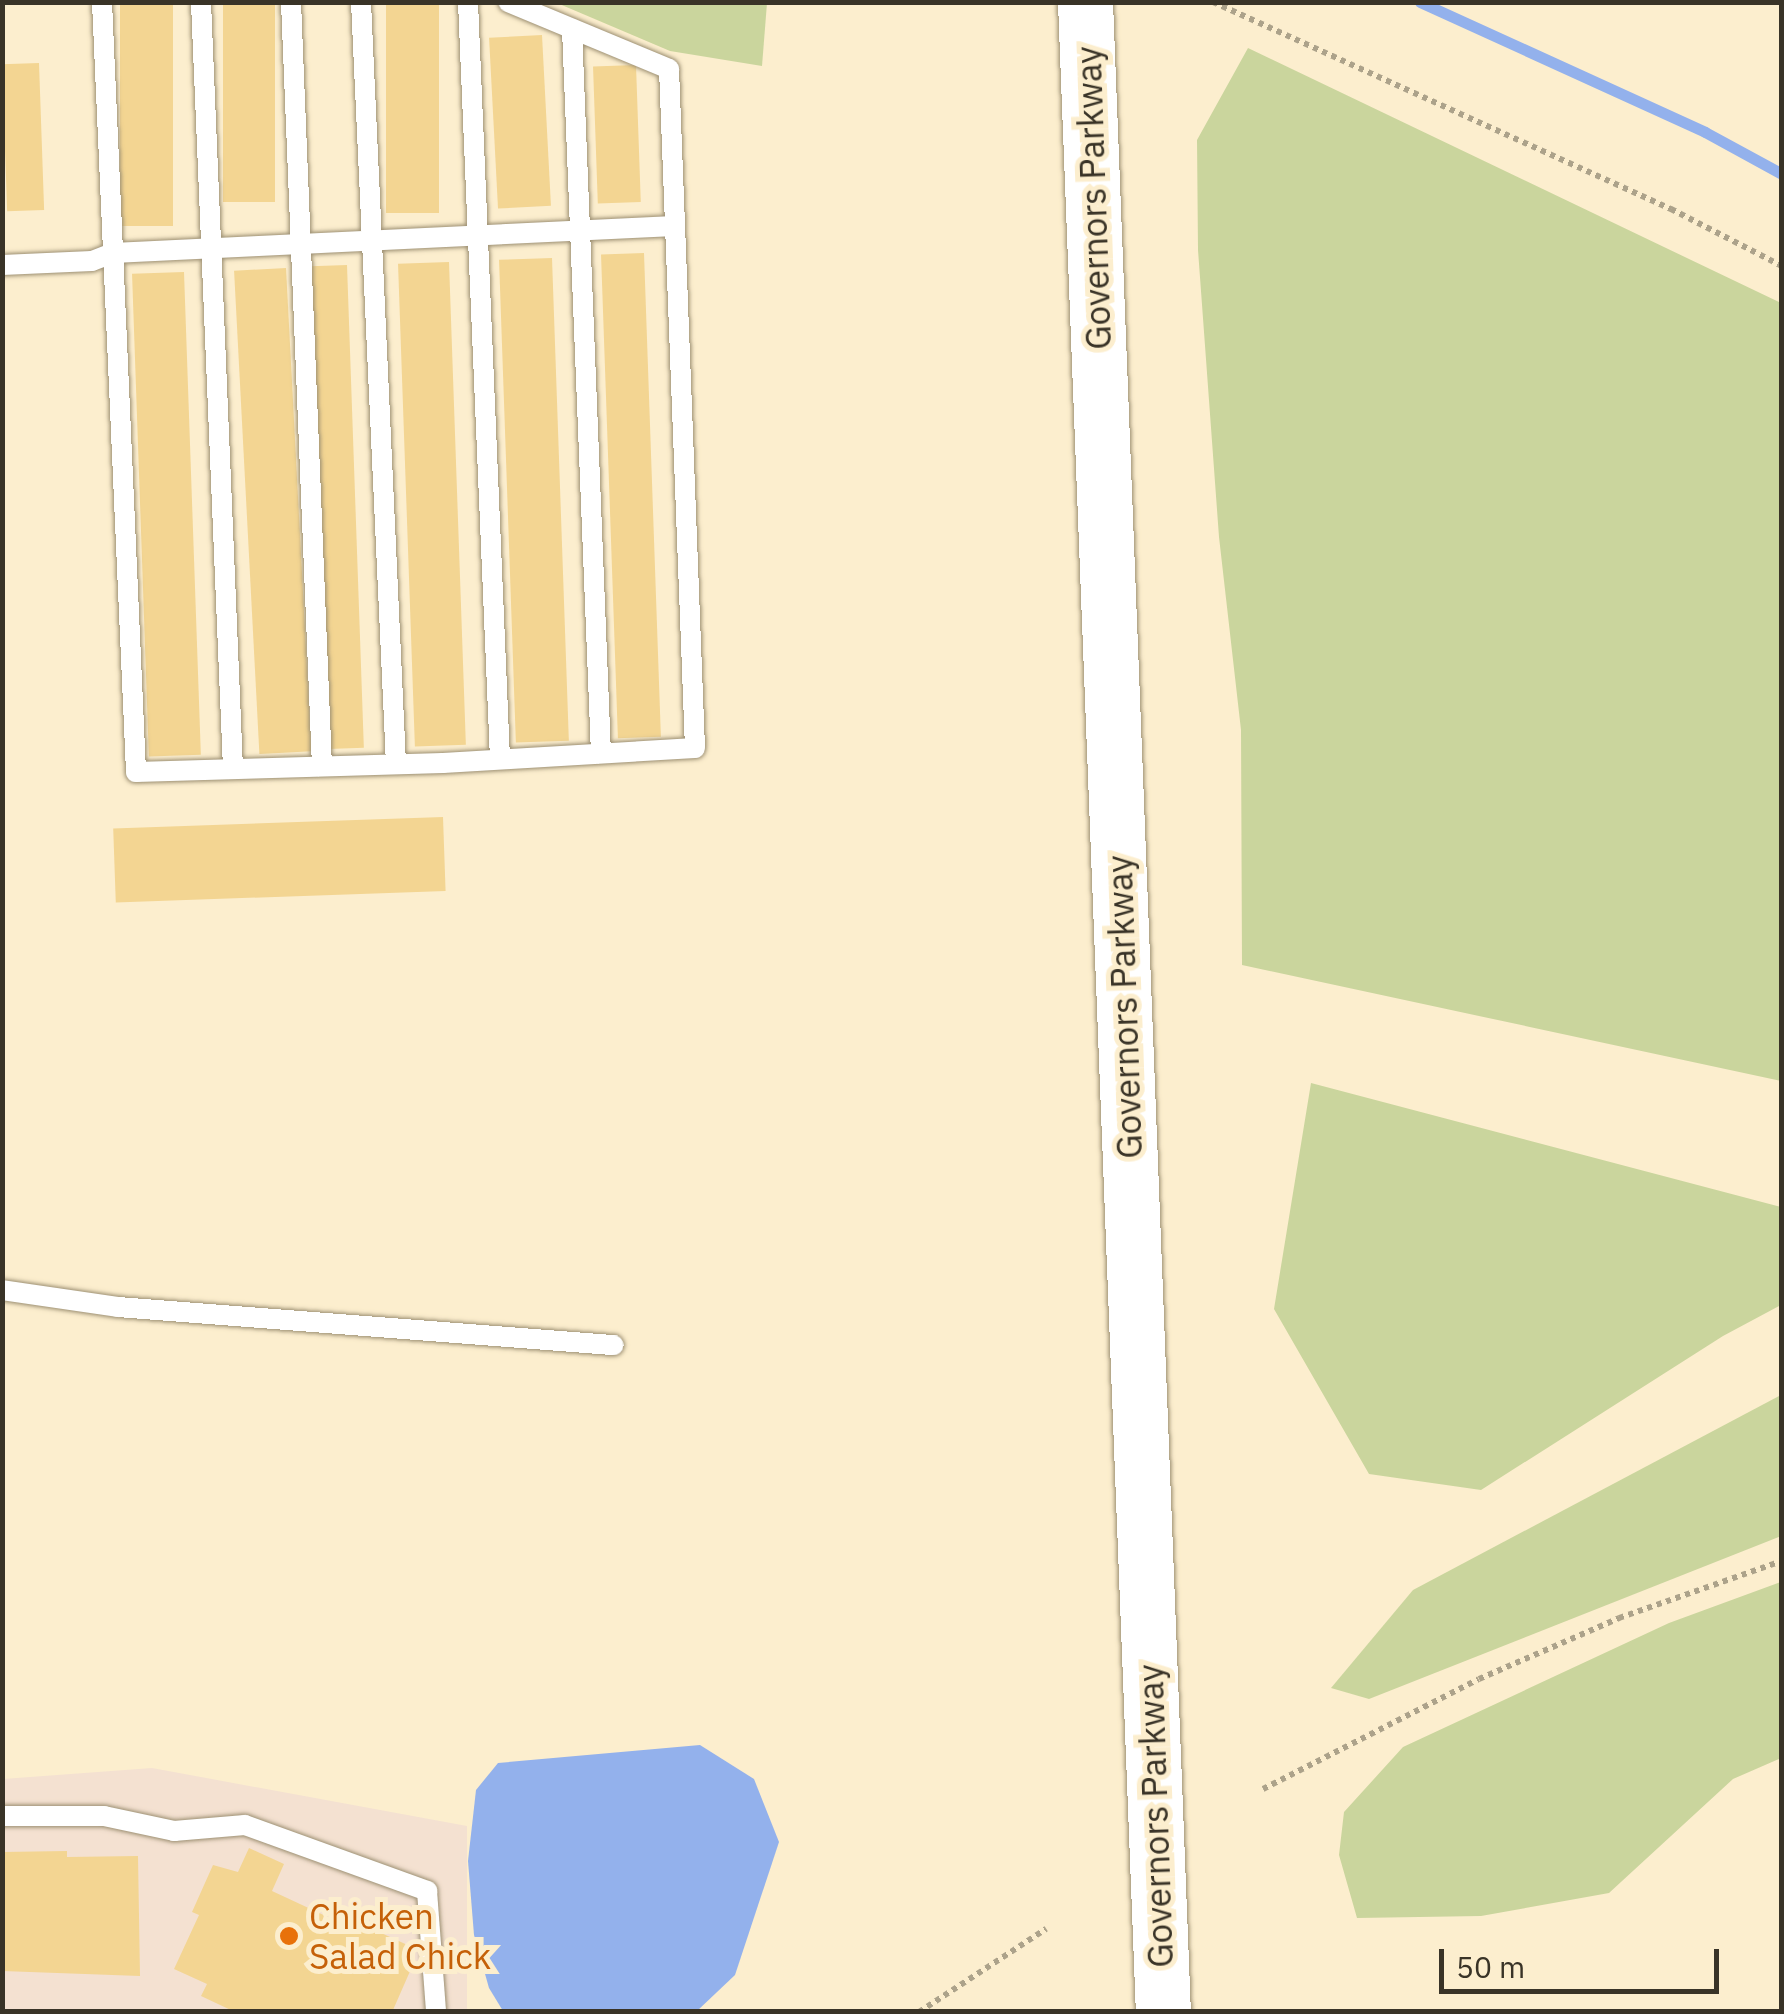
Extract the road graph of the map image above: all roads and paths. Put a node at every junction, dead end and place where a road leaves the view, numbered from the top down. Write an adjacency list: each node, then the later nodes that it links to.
1 (102, 2): 16 (lane)
2 (201, 2): 15 (lane)
3 (291, 2): 14 (lane)
4 (361, 2): 13 (lane)
5 (468, 2): 12 (lane)
6 (508, 2): 9 (lane)
7 (1085, 2): 32 (main road, Governors Parkway)
8 (1214, 2): 18 (path)
9 (572, 29): 10 (lane); 11 (lane)
10 (674, 226): 11 (lane); 19 (lane)
11 (580, 230): 12 (lane); 19 (lane)
12 (478, 234): 13 (lane); 20 (lane)
13 (372, 239): 14 (lane); 21 (lane)
14 (300, 244): 15 (lane); 22 (lane)
15 (212, 248): 16 (lane); 23 (lane)
16 (113, 253): 17 (lane); 23 (lane)
17 (2, 265)
18 (1782, 266)
19 (601, 754): 20 (lane)
20 (500, 760): 21 (lane)
21 (396, 764): 22 (lane)
22 (322, 766): 23 (lane)
23 (233, 769)
24 (2, 1290): 25 (lane)
25 (614, 1345)
26 (1782, 1561): 27 (path)
27 (1263, 1789)
28 (2, 1816): 30 (lane)
29 (1046, 1929): 31 (path)
30 (436, 2012)
31 (919, 2012)
32 (1162, 2012)

